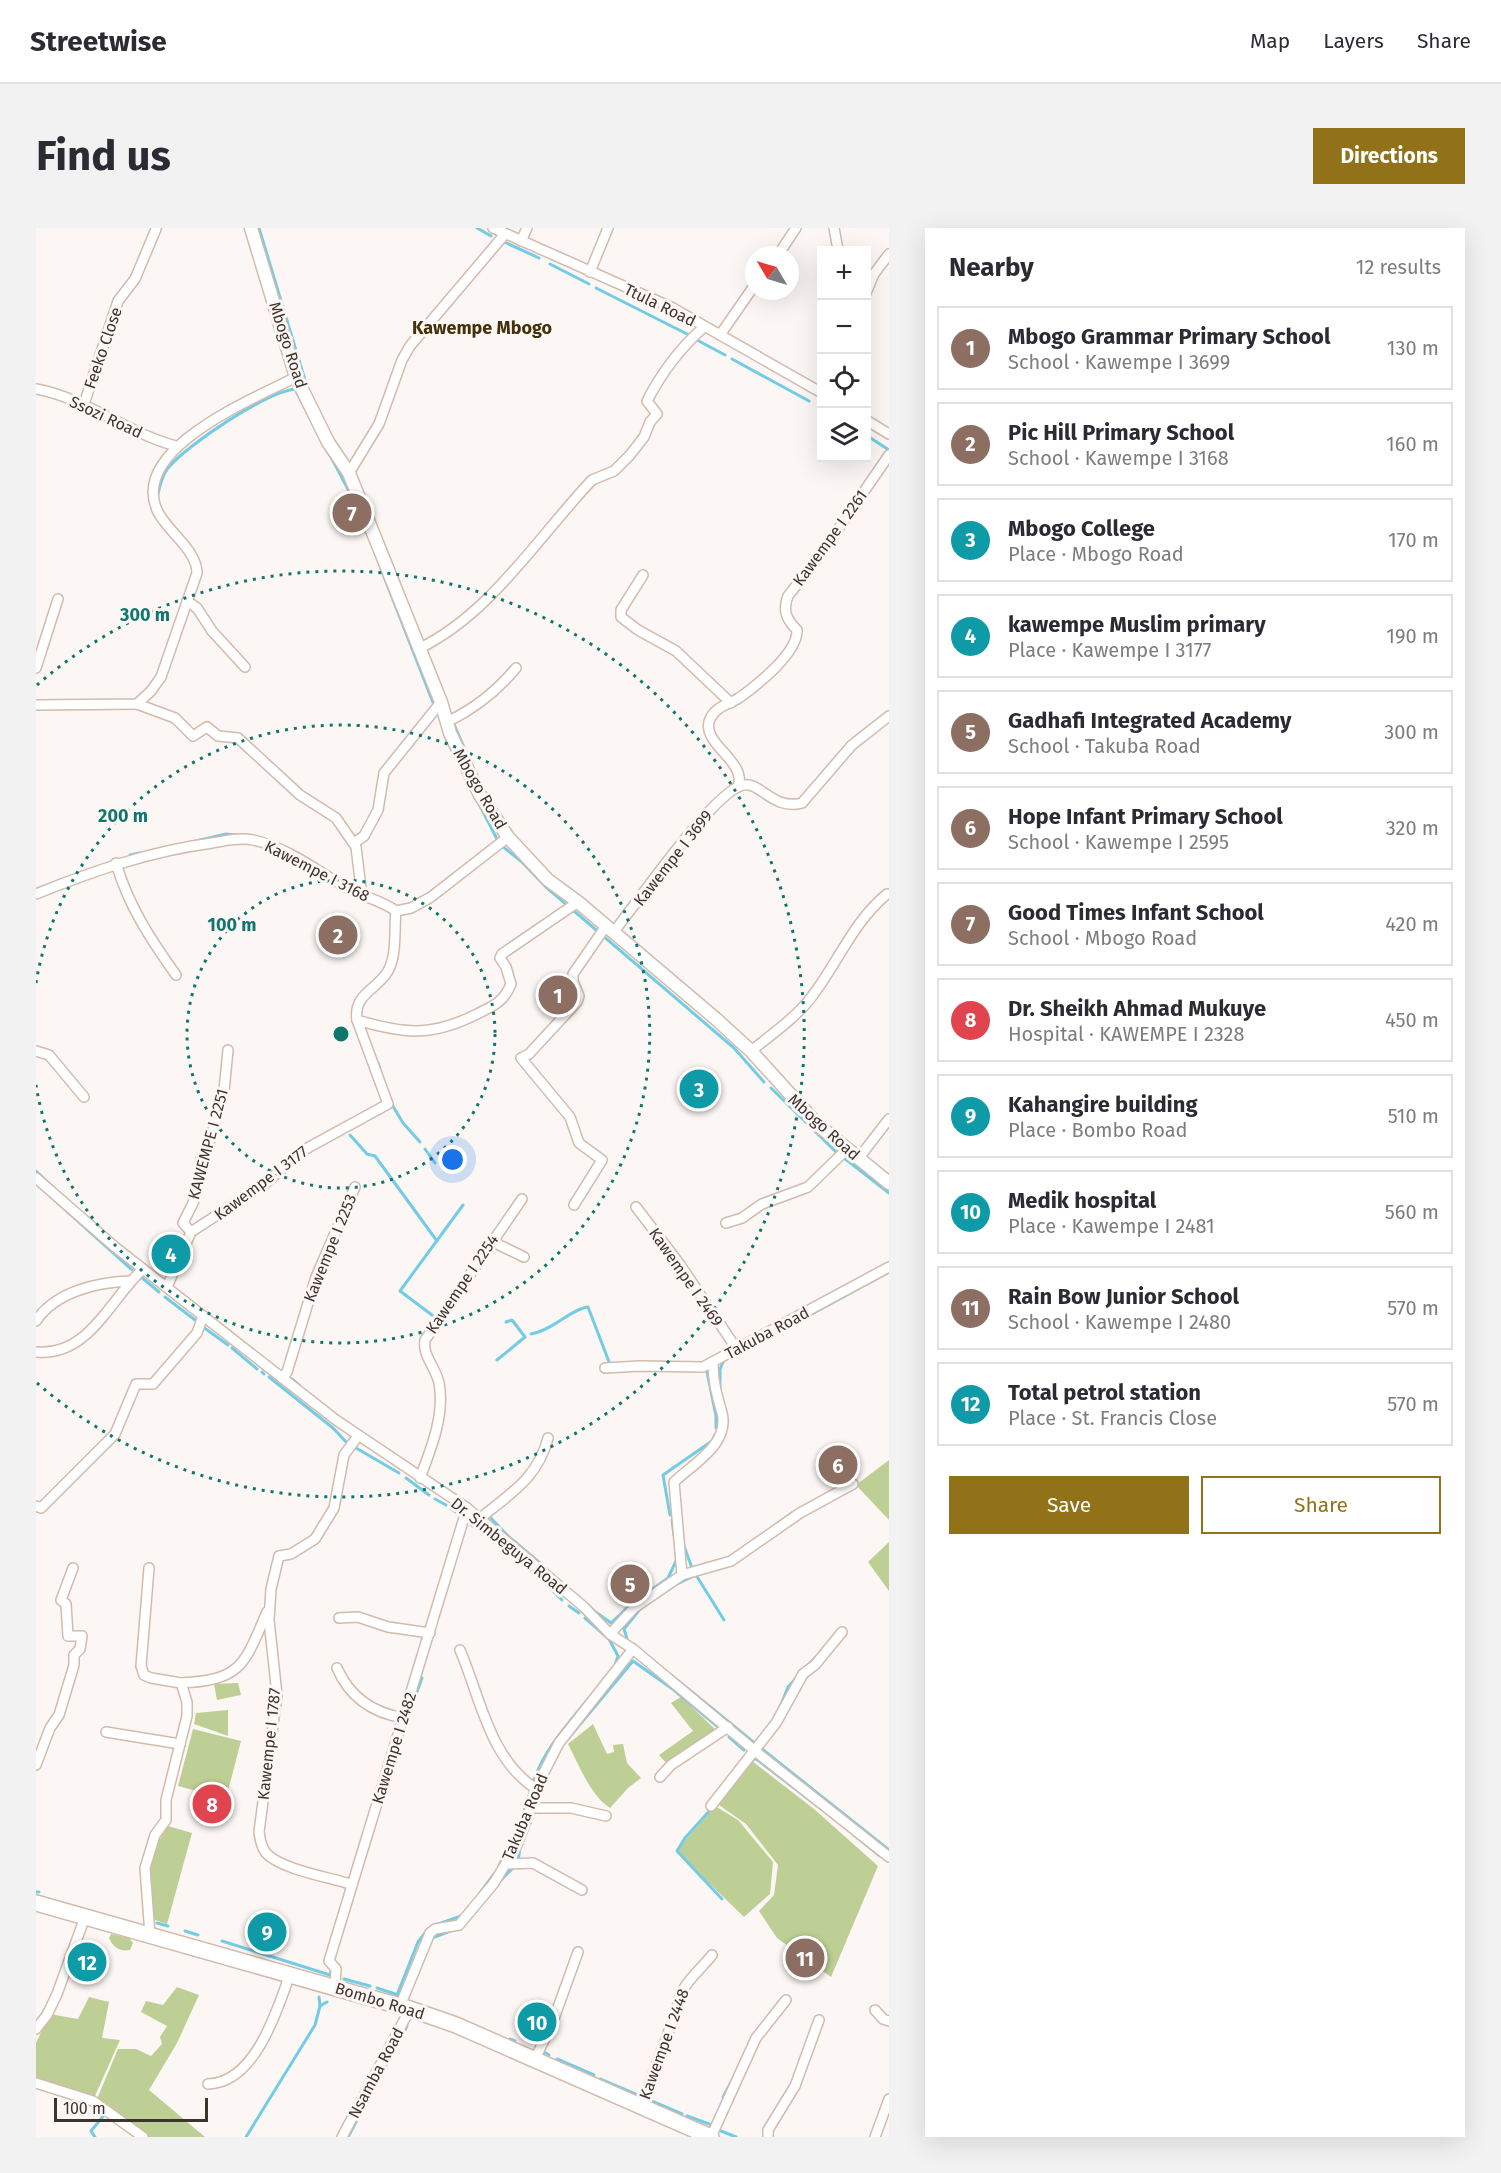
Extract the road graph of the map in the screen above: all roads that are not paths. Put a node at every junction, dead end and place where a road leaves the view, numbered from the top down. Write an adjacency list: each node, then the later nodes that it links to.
1 (251, 228): 18 (street, Mbogo Road)
2 (493, 228): 8 (street, Ttula Road)
3 (527, 228): 9 (street)
4 (608, 228): 13 (street)
5 (796, 228): 10 (street)
6 (834, 228): 11 (street)
7 (156, 229): 21 (street, Feeko Close)
8 (506, 234): 9 (street, Ttula Road); 26 (street)
9 (521, 241): 13 (street, Ttula Road)
10 (784, 246)
11 (837, 246)
12 (889, 254): 14 (street)
13 (590, 272): 16 (street, Ttula Road)
14 (871, 282)
15 (745, 299): 17 (street)
16 (704, 327): 17 (street, Ttula Road); 30 (street)
17 (720, 335): 20 (street, Ttula Road)
18 (296, 377): 24 (street); 26 (street, Mbogo Road)
19 (36, 389): 21 (street, Ssozi Road)
20 (817, 390)
21 (84, 404): 24 (street, Ssozi Road)
22 (871, 423): 23 (street)
23 (889, 434)
24 (176, 446): 29 (street)
25 (889, 455): 35 (street, Kawempe I 2261)
26 (349, 473): 30 (street, Mbogo Road)
27 (643, 575): 35 (street)
28 (58, 599): 32 (street)
29 (187, 601): 31 (street); 36 (street)
30 (418, 649): 34 (street, Mbogo Road)
31 (245, 667)
32 (36, 668)
33 (516, 668): 39 (street)
34 (441, 702): 39 (street, Mbogo Road); 42 (street)
35 (731, 703): 40 (street, Kawempe I 2261)
36 (137, 704): 37 (street); 42 (street)
37 (36, 705)
38 (889, 716): 40 (street)
39 (451, 721): 41 (street, Mbogo Road)
40 (738, 787): 49 (street, Kawempe I 3699)
41 (508, 837): 47 (street, Mbogo Road); 48 (street)
42 (354, 843): 46 (street)
43 (116, 863): 44 (street, Kawempe I 3168); 46 (street, Kawempe I 3168); 50 (street)
44 (36, 894)
45 (887, 894): 54 (street)
46 (362, 896): 48 (street, Kawempe I 3168)
47 (578, 902): 49 (street, Mbogo Road); 51 (street)
48 (396, 911): 51 (street)
49 (610, 930): 54 (street, Mbogo Road); 63 (street, Kawempe I 3699)
50 (176, 975)
51 (357, 1020): 66 (street, Kawempe I 3177)
52 (228, 1050): 66 (street, KAWEMPE I 2251)
53 (36, 1051): 55 (street)
54 (751, 1051): 57 (street, Mbogo Road)
55 (84, 1097)
56 (889, 1119): 58 (street)
57 (847, 1149): 58 (street, Mbogo Road); 65 (street)
58 (858, 1159): 60 (street, Mbogo Road)
59 (36, 1178): 70 (street, Dr. Simbeguya Road)
60 (889, 1183)
61 (355, 1186): 79 (street, Kawempe I 2253)
62 (522, 1199): 67 (street, Kawempe I 2254)
63 (574, 1205)
64 (636, 1207): 75 (street, Kawempe I 2469)
65 (726, 1223)
66 (191, 1232): 72 (street)
67 (491, 1241): 68 (street); 82 (street, Kawempe I 2254)
68 (524, 1257)
69 (889, 1268): 75 (street, Takuba Road)
70 (143, 1269): 71 (street); 72 (street, Dr. Simbeguya Road)
71 (130, 1281): 74 (street); 76 (street)
72 (167, 1287): 73 (street, Dr. Simbeguya Road)
73 (203, 1316): 79 (street, Dr. Simbeguya Road); 84 (street)
74 (36, 1321)
75 (736, 1348): 77 (street, Takuba Road)
76 (37, 1352)
77 (713, 1363): 78 (street); 89 (street, Takuba Road)
78 (605, 1368)
79 (282, 1378): 80 (street, Dr. Simbeguya Road)
80 (358, 1436): 82 (street, Dr. Simbeguya Road); 90 (street, Kawempe I 1787)
81 (548, 1438): 86 (street)
82 (420, 1478): 85 (street, Dr. Simbeguya Road)
83 (852, 1484): 89 (street)
84 (36, 1506)
85 (467, 1508): 86 (street, Dr. Simbeguya Road); 93 (street, Kawempe I 2482)
86 (478, 1520): 94 (street, Dr. Simbeguya Road)
87 (73, 1568): 104 (street)
88 (149, 1568): 98 (street)
89 (682, 1575): 94 (street)
90 (270, 1607): 98 (street); 112 (street, Kawempe I 1787)
91 (339, 1618): 93 (street)
92 (842, 1632): 103 (street)
93 (430, 1633): 99 (street, Kawempe I 2482)
94 (610, 1634): 95 (street, Dr. Simbeguya Road)
95 (633, 1649): 100 (street, Dr. Simbeguya Road); 106 (street, Takuba Road)
96 (460, 1650): 106 (street)
97 (337, 1668): 99 (street)
98 (181, 1683): 102 (street)
99 (404, 1718): 112 (street, Kawempe I 2482)
100 (728, 1727): 103 (street, Dr. Simbeguya Road); 105 (street)
101 (106, 1732): 102 (street)
102 (180, 1744): 116 (street)
103 (755, 1751): 107 (street); 110 (street, Dr. Simbeguya Road)
104 (36, 1765)
105 (660, 1777)
106 (536, 1790): 108 (street, Takuba Road)
107 (711, 1806)
108 (531, 1808): 109 (street); 111 (street, Takuba Road)
109 (606, 1816)
110 (889, 1857)
111 (506, 1864): 113 (street); 122 (street, Takuba Road)
112 (350, 1884): 120 (street, Kawempe I 2482)
113 (582, 1890)
114 (36, 1903): 115 (main road, Bombo Road)
115 (85, 1917): 116 (main road, Bombo Road); 126 (street)
116 (150, 1935): 119 (main road, Bombo Road)
117 (578, 1952): 127 (street)
118 (712, 1954): 131 (street, Kawempe I 2448)
119 (290, 1974): 120 (main road, Bombo Road); 129 (street)
120 (335, 1986): 122 (main road, Bombo Road)
121 (786, 2000): 134 (street)
122 (405, 2007): 127 (main road, Bombo Road); 133 (street, Nsamba Road)
123 (875, 2010): 125 (street)
124 (819, 2020): 135 (street)
125 (889, 2021)
126 (36, 2030)
127 (534, 2061): 131 (main road, Bombo Road)
128 (36, 2084): 132 (street)
129 (208, 2084)
130 (889, 2099): 136 (street)
131 (641, 2108): 134 (main road, Bombo Road)
132 (143, 2137)
133 (342, 2137)
134 (711, 2137)
135 (768, 2137)
136 (875, 2137)

